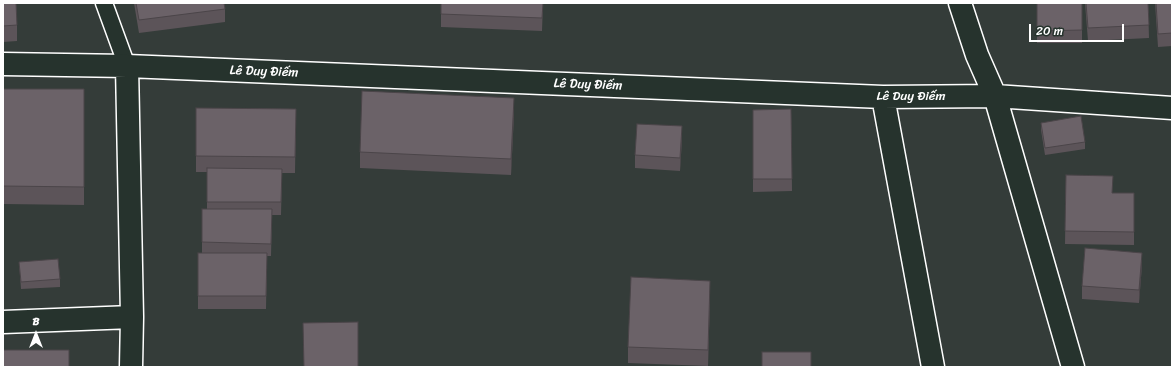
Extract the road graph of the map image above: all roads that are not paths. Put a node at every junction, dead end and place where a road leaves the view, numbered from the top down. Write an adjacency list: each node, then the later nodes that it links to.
1 (104, 3): 4 (lane)
2 (960, 3): 5 (street)
3 (3, 64): 4 (street, Lê Duy Điếm)
4 (127, 66): 6 (street, Lê Duy Điếm); 8 (street)
5 (994, 96): 6 (street, Lê Duy Điếm); 7 (street, Lê Duy Điếm); 12 (street)
6 (883, 97): 11 (street)
7 (1172, 108)
8 (132, 317): 9 (street); 10 (street)
9 (3, 322)
10 (131, 367)
11 (933, 367)
12 (1073, 367)

